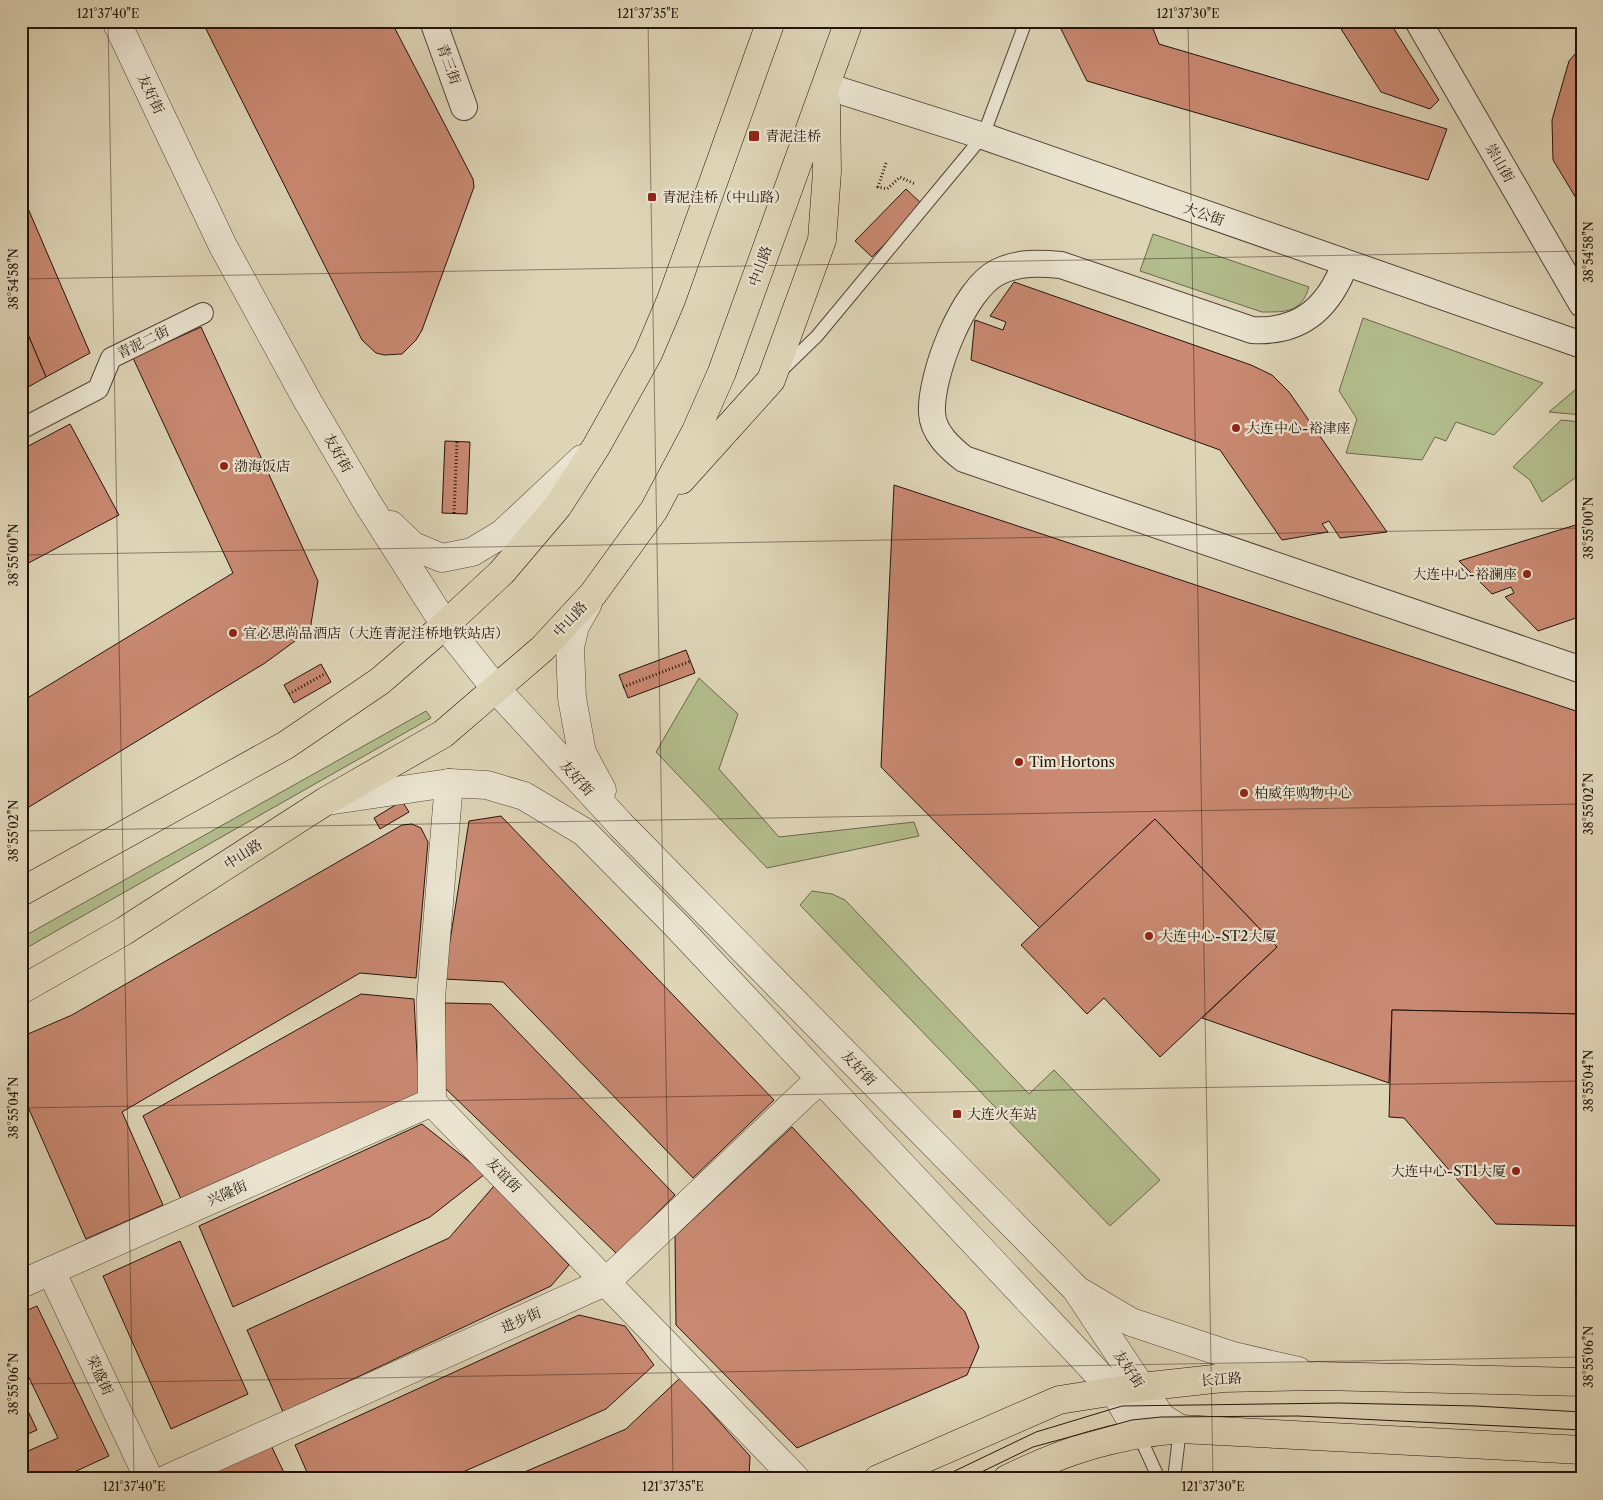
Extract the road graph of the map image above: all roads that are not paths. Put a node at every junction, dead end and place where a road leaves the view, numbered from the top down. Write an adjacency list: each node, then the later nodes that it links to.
1 (116, 21): 17 (street, 友好街)
2 (433, 21): 8 (street, 青三街)
3 (771, 21): 16 (main road)
4 (849, 21): 7 (main road, 中山路)
5 (1026, 21): 9 (lane)
6 (1418, 21): 11 (street, 崇山街)
7 (826, 86): 9 (street, 大公街); 14 (main road); 18 (main road, 中山路)
8 (464, 107)
9 (983, 136): 10 (street, 大公街); 14 (lane)
10 (1345, 264): 13 (street, 大公街); 21 (street)
11 (1582, 304)
12 (203, 313): 15 (street, 青泥二街)
13 (1582, 345)
14 (771, 380): 18 (main road)
15 (21, 428)
16 (596, 447): 17 (street); 20 (main road)
17 (368, 504): 20 (street, 友好街)
18 (654, 510): 19 (main road, 中山路)
19 (593, 594): 22 (main road, 中山路); 25 (street)
20 (445, 626): 22 (street, 友好街); 26 (main road)
21 (1582, 670)
22 (496, 689): 24 (main road, 中山路); 25 (street, 友好街)
23 (449, 783): 24 (street, 友好街); 28 (street, 友好街); 29 (street)
24 (326, 801): 27 (main road, 中山路)
25 (620, 824): 33 (street, 友好街)
26 (21, 892)
27 (21, 990)
28 (820, 1079): 31 (street, 进步街); 37 (street, 友好街)
29 (432, 1102): 30 (street, 兴隆街); 31 (street, 友谊街)
30 (52, 1270): 32 (street, 兴隆街); 41 (street, 荣盛街)
31 (607, 1281): 42 (street, 进步街); 43 (street, 友谊街)
32 (21, 1284)
33 (1076, 1290): 34 (street); 36 (street, 友好街)
34 (1320, 1376): 35 (main road, 长江路); 36 (main road, 长江路)
35 (1582, 1382)
36 (1141, 1387): 37 (main road, 长江路); 38 (street, 友好街)
37 (1114, 1392): 39 (street, 友好街); 44 (main road, 长江路)
38 (1180, 1429): 39 (main road); 40 (main road); 47 (lane)
39 (1138, 1433): 45 (main road); 46 (lane)
40 (1582, 1450)
41 (149, 1479)
42 (167, 1479)
43 (796, 1479)
44 (878, 1479)
45 (1007, 1479)
46 (1159, 1479)
47 (1174, 1479)

